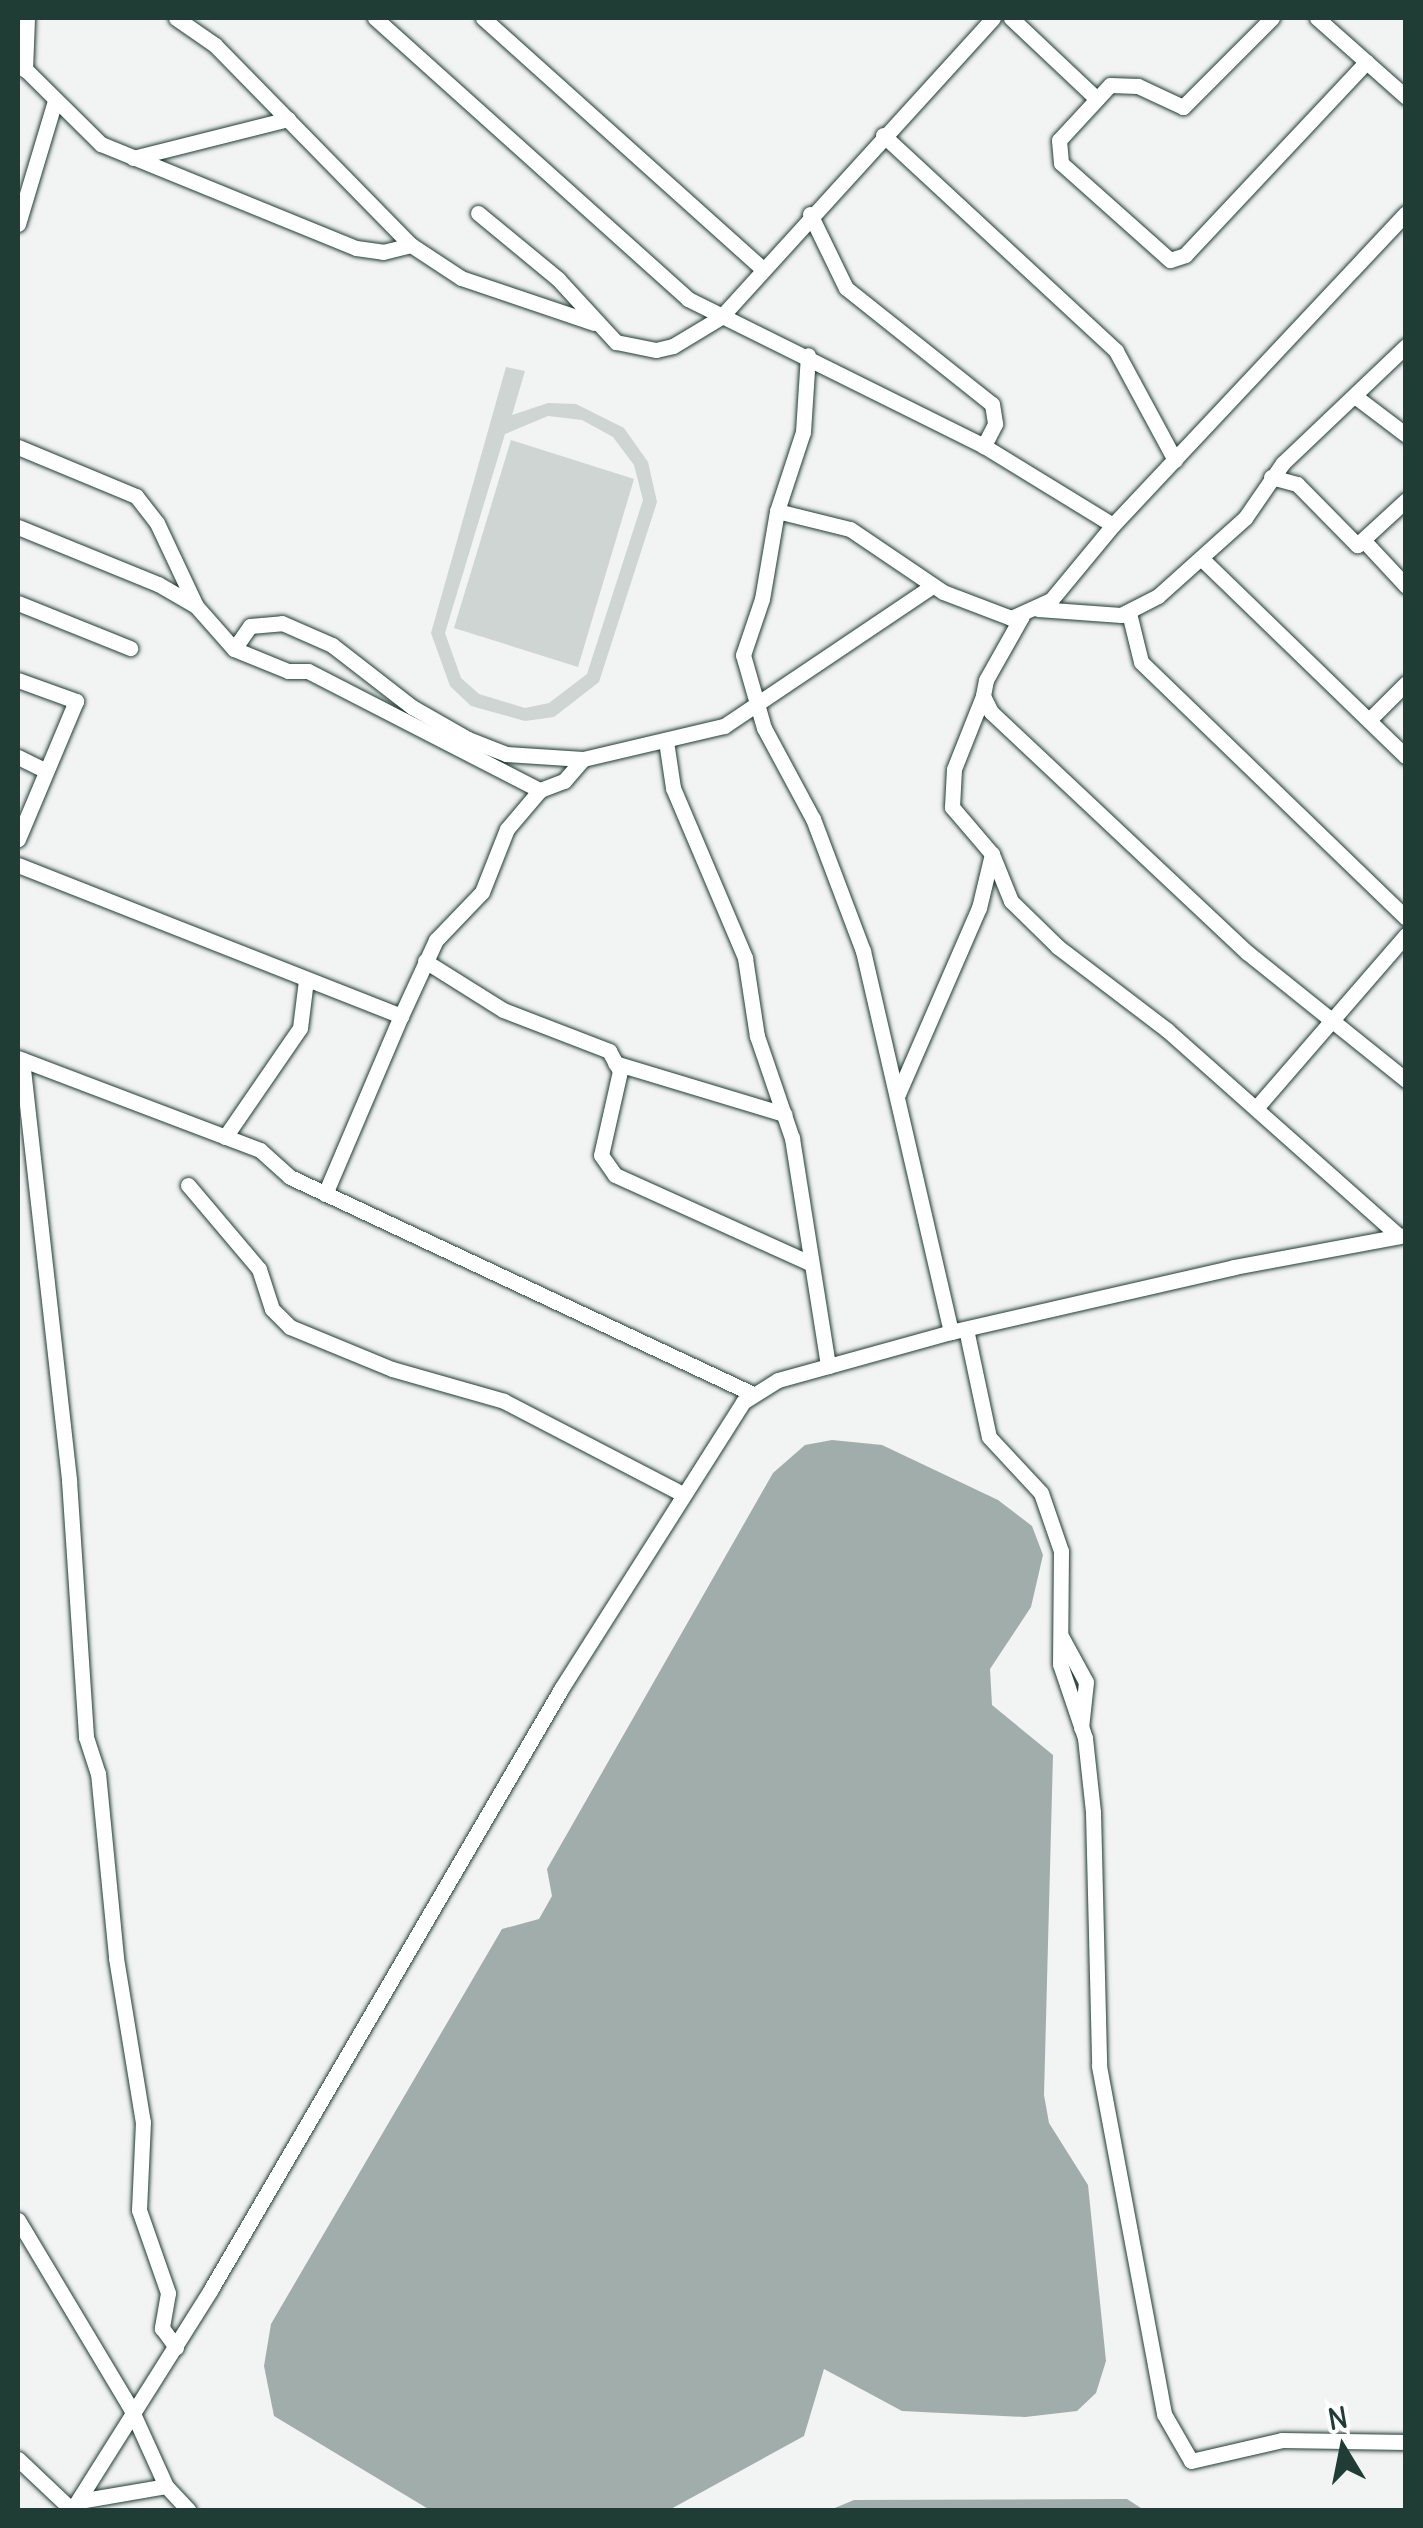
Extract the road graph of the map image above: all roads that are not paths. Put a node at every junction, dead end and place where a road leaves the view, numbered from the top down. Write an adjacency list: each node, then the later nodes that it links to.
1 (26, 18): 10 (street)
2 (176, 18): 14 (street)
3 (376, 18): 23 (street)
4 (484, 18): 22 (street)
5 (993, 18): 15 (street)
6 (1011, 18): 12 (street)
7 (1272, 18): 12 (street)
8 (1317, 18): 9 (street)
9 (1366, 62): 11 (street); 12 (street)
10 (21, 66): 13 (street)
11 (1406, 97)
12 (1097, 99)
13 (55, 101): 16 (street); 20 (street)
14 (288, 119): 16 (street); 21 (street)
15 (883, 135): 19 (street); 31 (street)
16 (133, 158): 21 (street)
17 (478, 213): 24 (street)
18 (1406, 213): 31 (street)
19 (810, 214): 22 (street); 29 (street)
20 (18, 224)
21 (411, 246): 24 (street)
22 (762, 266): 23 (street)
23 (721, 317): 24 (street); 26 (street)
24 (594, 322)
25 (1406, 346): 27 (street)
26 (808, 354): 29 (street); 34 (street)
27 (1356, 397): 28 (street); 32 (street)
28 (1406, 435)
29 (984, 446): 35 (street)
30 (18, 447): 42 (street)
31 (1175, 460): 35 (street)
32 (1271, 477): 37 (street); 38 (street)
33 (1406, 500): 37 (street)
34 (777, 511): 39 (street); 51 (street)
35 (1113, 524): 43 (street)
36 (18, 527): 42 (street)
37 (1366, 543): 40 (street)
38 (1202, 559): 44 (street); 52 (street)
39 (932, 586): 45 (street); 51 (street)
40 (1406, 586)
41 (18, 603): 46 (street)
42 (196, 606): 47 (street)
43 (1038, 609): 44 (street); 45 (street)
44 (1129, 612): 62 (street)
45 (1022, 616): 50 (street)
46 (130, 648)
47 (234, 649): 56 (street); 58 (street)
48 (18, 680): 57 (street)
49 (1406, 683): 52 (street)
50 (983, 696): 60 (street); 67 (street)
51 (756, 707): 53 (street); 71 (street)
52 (1370, 718): 55 (street)
53 (666, 740): 56 (street); 73 (street)
54 (18, 757): 57 (street)
55 (1406, 757)
56 (583, 759): 58 (street)
57 (45, 770): 59 (street)
58 (540, 790): 64 (street)
59 (18, 834)
60 (992, 854): 71 (street); 72 (street)
61 (18, 865): 65 (street)
62 (1406, 918)
63 (1406, 935): 67 (street)
64 (425, 961): 66 (street); 69 (street)
65 (306, 980): 66 (street); 74 (street)
66 (401, 1016): 76 (street)
67 (1336, 1021): 70 (street); 72 (street)
68 (20, 1059): 74 (street); 84 (street)
69 (615, 1062): 73 (street); 78 (street)
70 (1406, 1080)
71 (898, 1094): 79 (street)
72 (1256, 1108): 77 (street)
73 (784, 1114): 78 (street)
74 (225, 1137): 76 (street)
75 (188, 1185): 82 (street)
76 (325, 1194): 81 (street)
77 (1401, 1235): 79 (street)
78 (808, 1262): 80 (street)
79 (958, 1330): 80 (street); 86 (street)
80 (828, 1366): 81 (street)
81 (753, 1394): 82 (street)
82 (683, 1494): 84 (street)
83 (18, 2220): 85 (street)
84 (176, 2347): 85 (street)
85 (131, 2409): 88 (street); 89 (street)
86 (1406, 2442)
87 (18, 2460): 89 (street)
88 (166, 2486): 89 (street); 90 (street)
89 (75, 2507)
90 (188, 2510)

